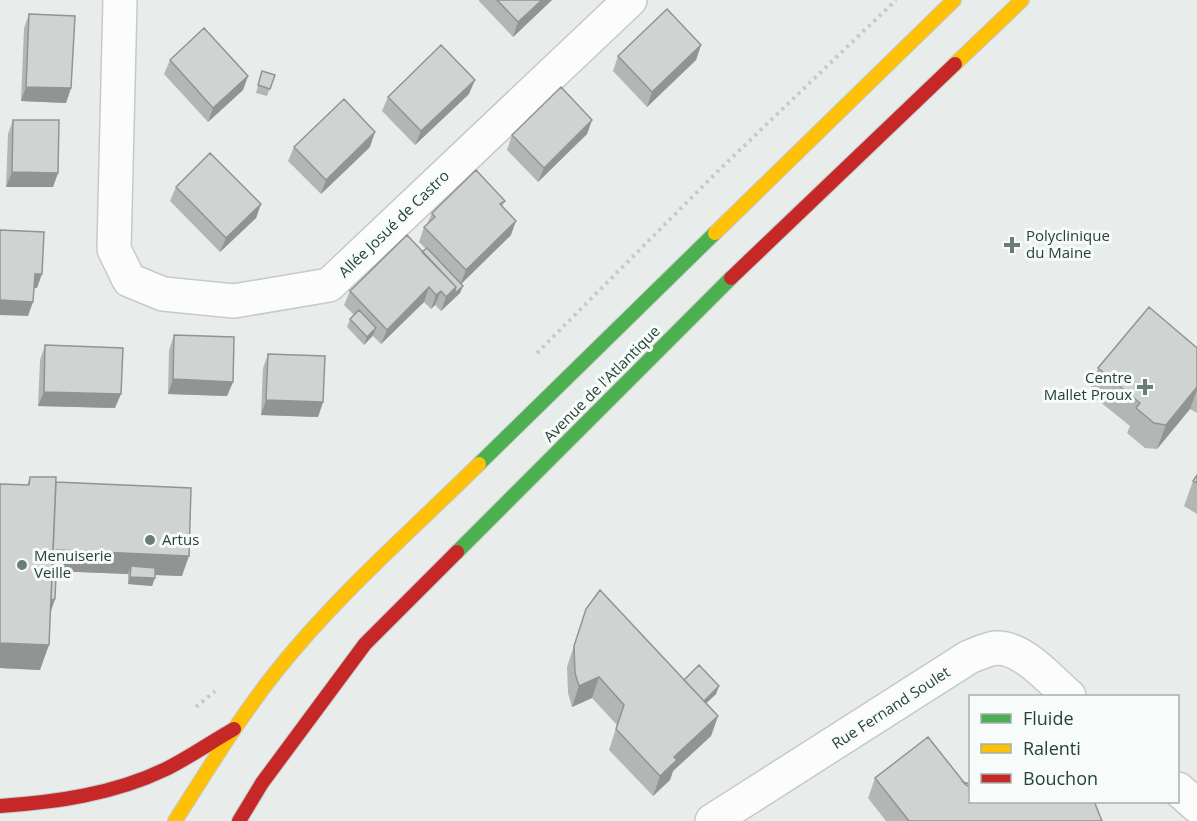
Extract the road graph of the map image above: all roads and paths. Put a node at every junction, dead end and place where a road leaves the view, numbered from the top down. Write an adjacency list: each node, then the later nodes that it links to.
1 (120, 0): 2 (street, Allée Josué de Castro)
2 (630, 0)
3 (954, 0): 6 (main road, Avenue de l'Atlantique)
4 (1022, 0): 11 (main road, Avenue de l'Atlantique)
5 (1068, 695): 12 (street, Rue Fernand Soulet)
6 (234, 729): 8 (main road); 10 (main road, Avenue de l'Atlantique)
7 (1179, 790): 9 (street)
8 (0, 806)
9 (1197, 806)
10 (175, 821)
11 (239, 821)
12 (712, 821)

